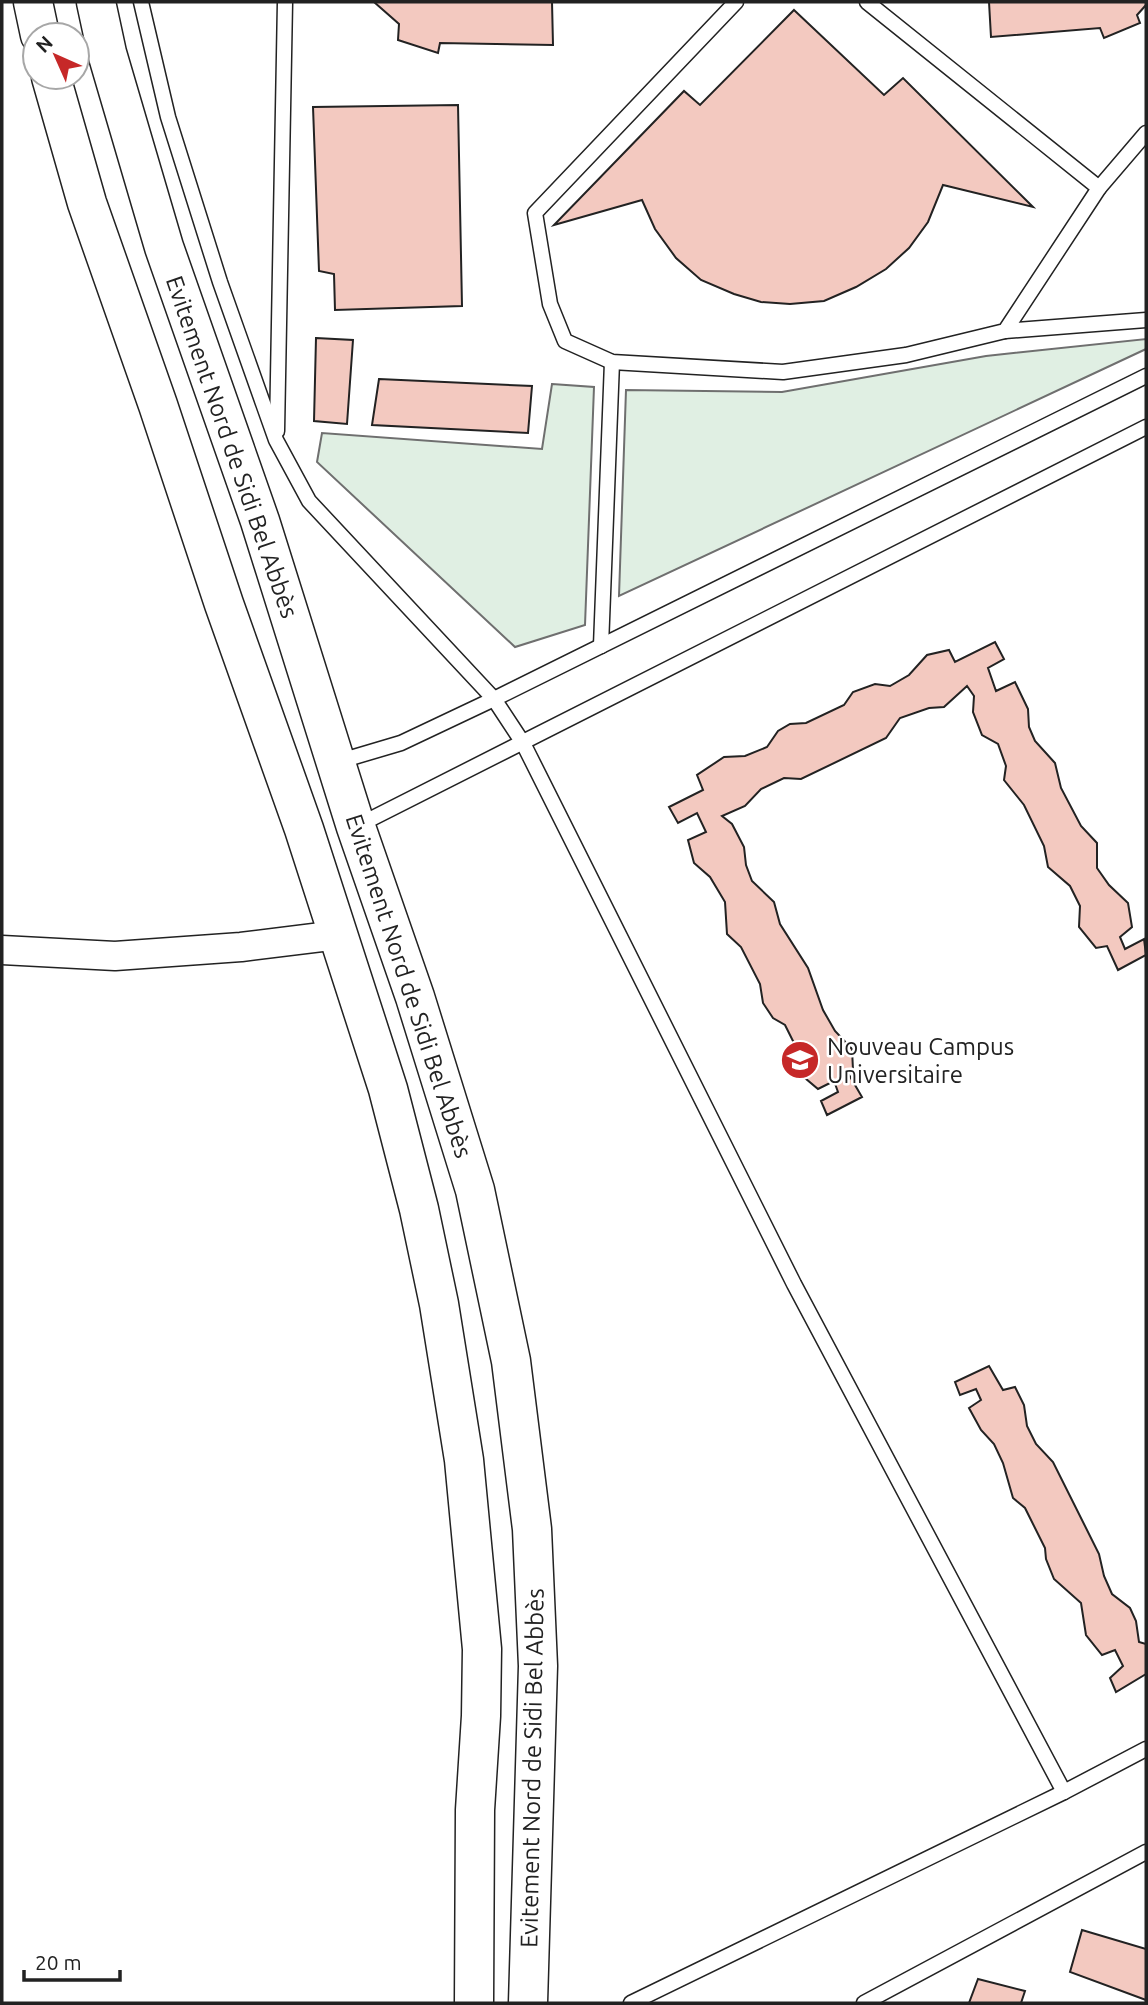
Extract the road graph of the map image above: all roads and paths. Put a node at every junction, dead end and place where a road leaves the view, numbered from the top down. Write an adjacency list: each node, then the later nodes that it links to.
1 (33, 2): 7 (highway)
2 (96, 2): 20 (highway, Evitement Nord de Sidi Bel Abbès)
3 (141, 2): 16 (lane)
4 (285, 2): 16 (lane)
5 (736, 2): 13 (lane)
6 (867, 2): 10 (lane)
7 (37, 21)
8 (55, 91): 22 (highway)
9 (1146, 133): 10 (lane)
10 (1099, 188): 12 (lane)
11 (1146, 320): 12 (lane)
12 (1005, 331): 13 (lane)
13 (612, 362): 17 (lane)
14 (1146, 376): 17 (lane)
15 (1146, 427): 19 (lane)
16 (276, 440): 18 (lane)
17 (601, 646): 18 (lane)
18 (494, 699): 19 (lane); 20 (lane)
19 (523, 743): 21 (lane); 25 (lane)
20 (336, 763): 21 (highway, Evitement Nord de Sidi Bel Abbès)
21 (356, 827): 28 (highway, Evitement Nord de Sidi Bel Abbès)
22 (338, 935): 23 (street); 27 (highway)
23 (2, 950)
24 (1146, 1749): 25 (lane)
25 (1064, 1792): 29 (lane)
26 (1146, 1852): 30 (lane)
27 (474, 2003)
28 (528, 2003)
29 (631, 2003)
30 (864, 2003)

